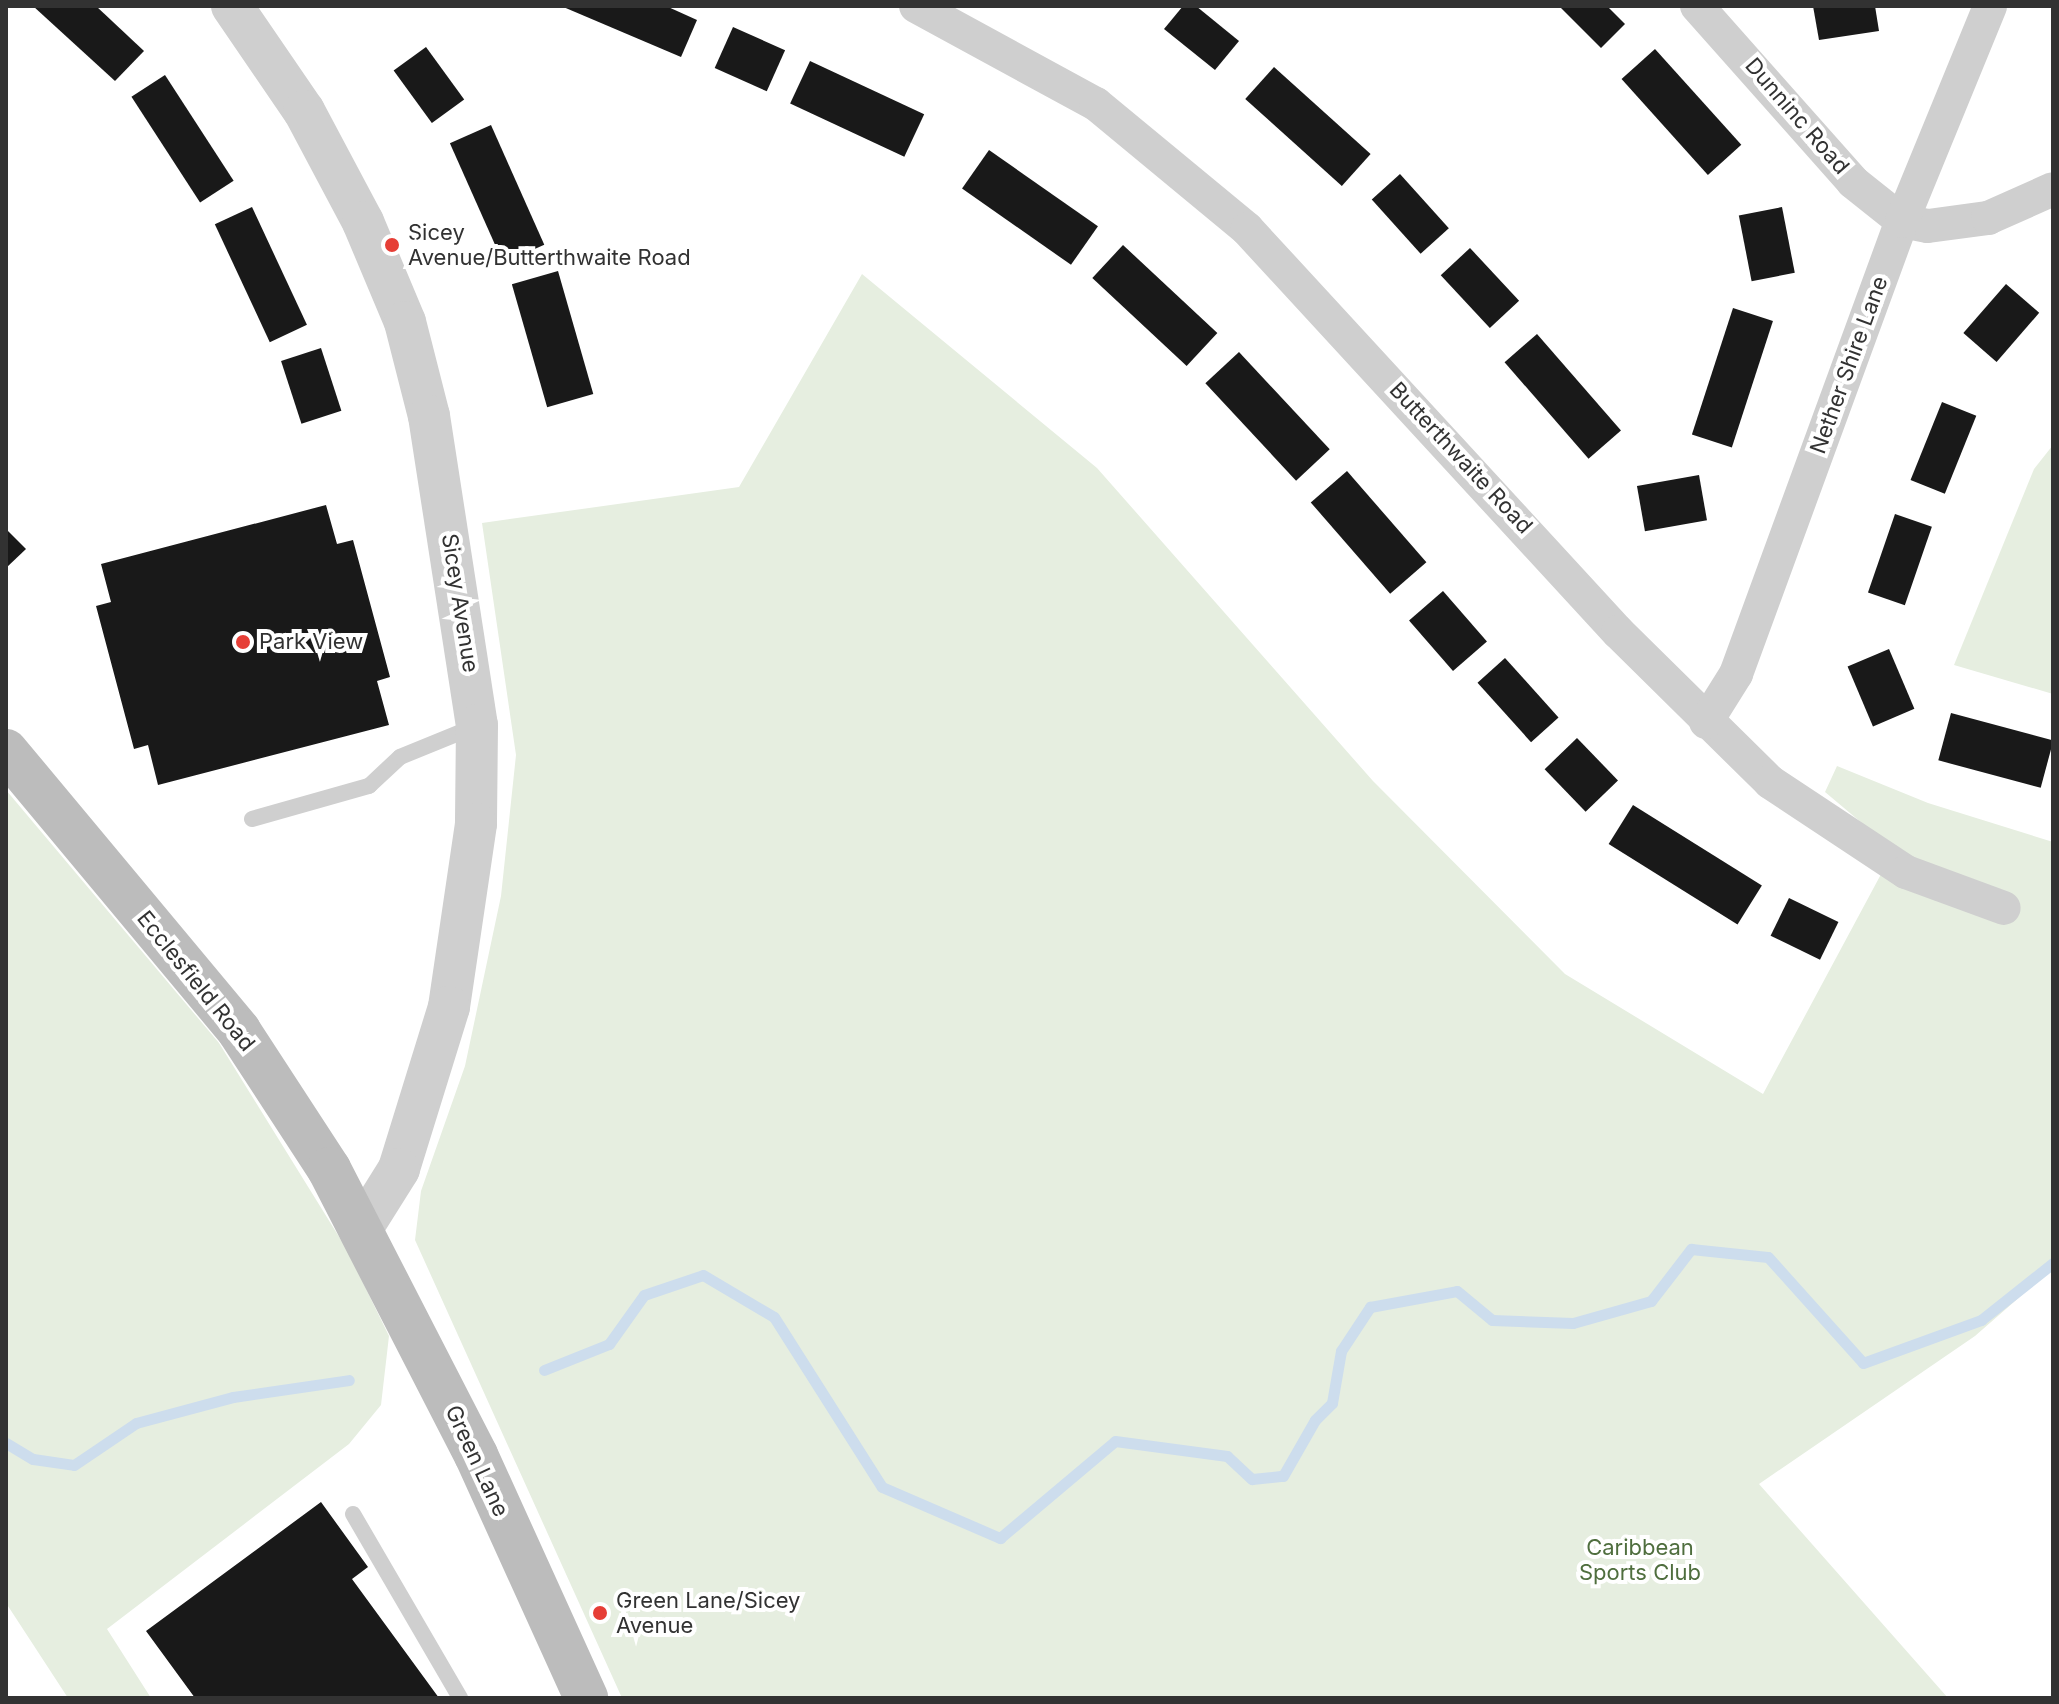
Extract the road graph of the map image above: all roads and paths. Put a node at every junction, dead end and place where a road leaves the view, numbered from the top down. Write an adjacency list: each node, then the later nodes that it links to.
1 (232, 6): 8 (street, Sicey Avenue)
2 (916, 6): 7 (street, Butterthwaite Road)
3 (1697, 6): 6 (street, Dunninc Road)
4 (1990, 6): 6 (street, Nether Shire Lane)
5 (2053, 189): 6 (street)
6 (1902, 221): 7 (street, Nether Shire Lane)
7 (1706, 722): 11 (street, Butterthwaite Road)
8 (477, 725): 10 (lane); 12 (street, Sicey Avenue)
9 (6, 751): 12 (main road, Ecclesfield Road)
10 (252, 819)
11 (2004, 908)
12 (362, 1228): 15 (main road, Green Lane)
13 (353, 1514): 14 (lane)
14 (460, 1698)
15 (586, 1698)

